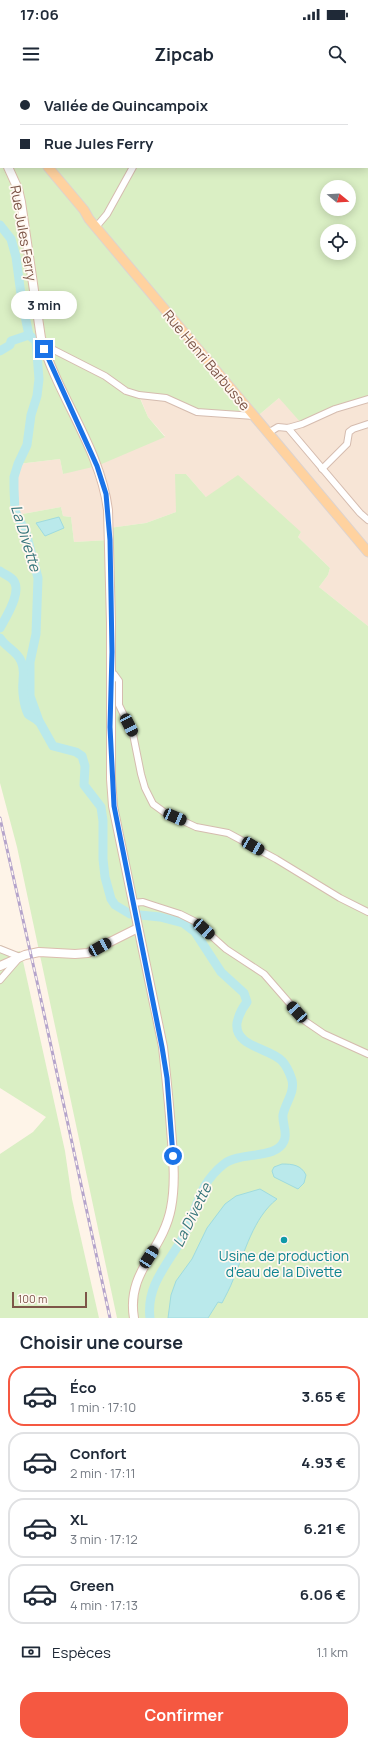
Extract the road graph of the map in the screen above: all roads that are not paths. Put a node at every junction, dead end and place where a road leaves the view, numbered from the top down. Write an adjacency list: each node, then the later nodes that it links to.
1 (8, 168): 14 (main road, Rue Jules Ferry)
2 (49, 168): 4 (main road, Rue Henri Barbusse)
3 (132, 168): 4 (street)
4 (96, 227): 7 (main road, Rue Henri Barbusse)
5 (50, 348): 7 (street)
6 (368, 399): 9 (street)
7 (254, 416): 10 (main road, Rue Henri Barbusse)
8 (368, 424): 11 (street)
9 (288, 428): 10 (street); 11 (street)
10 (268, 432): 13 (main road, Rue Henri Barbusse)
11 (322, 469): 12 (street)
12 (368, 520)
13 (368, 552)
14 (111, 673): 15 (main road, Rue Jules Ferry); 16 (street)
15 (134, 906): 17 (main road, Rue Jules Ferry); 22 (street)
16 (368, 912)
17 (138, 928): 19 (main road); 23 (main road, Rue Jules Ferry)
18 (0, 949): 19 (street)
19 (20, 957): 20 (main road); 21 (street)
20 (0, 966)
21 (0, 980)
22 (368, 1054)
23 (134, 1318)

